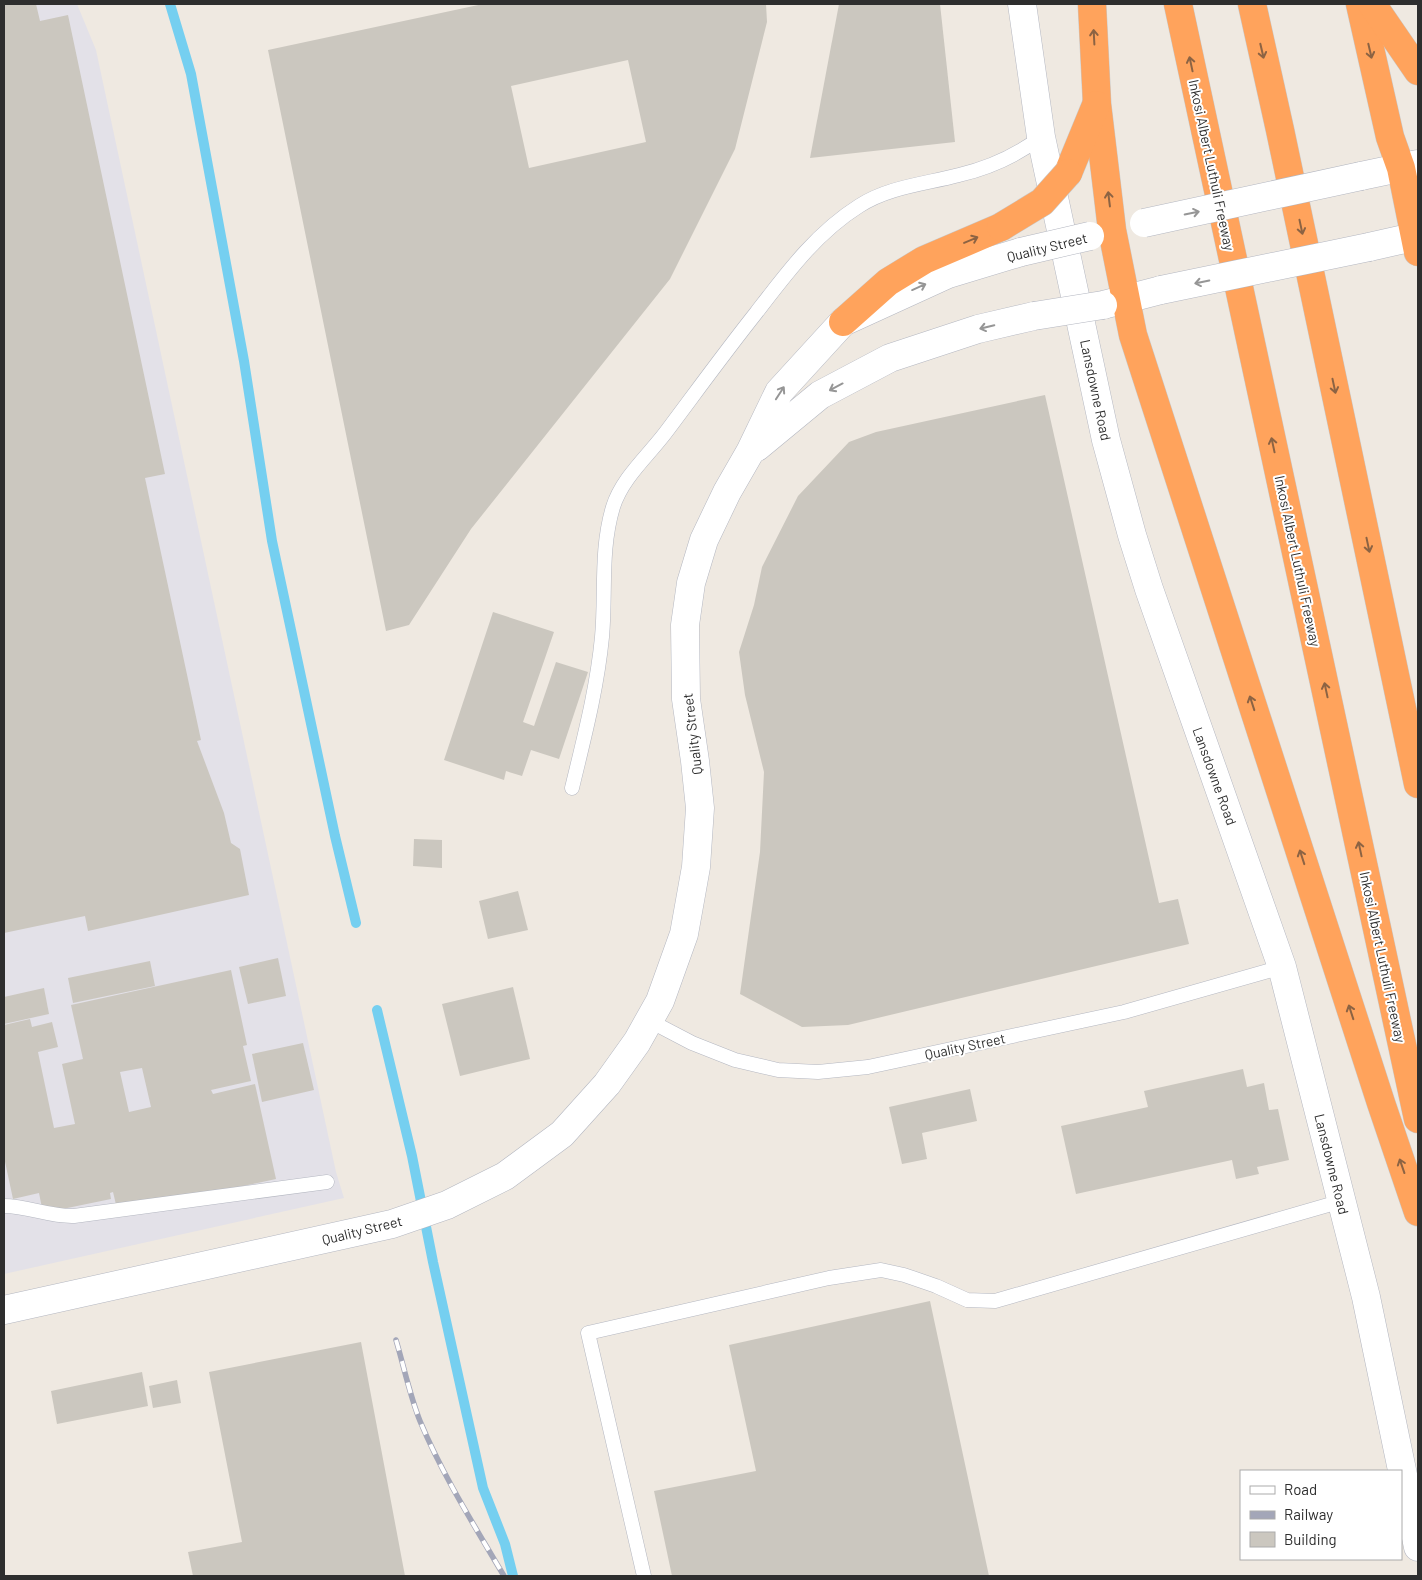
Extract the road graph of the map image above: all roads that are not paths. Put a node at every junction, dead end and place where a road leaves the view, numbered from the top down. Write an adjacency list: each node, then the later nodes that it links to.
1 (1022, 4): 9 (street, Lansdowne Road)
2 (1092, 4): 8 (highway, one-way to 2)
3 (1178, 4): 20 (highway, Inkosi Albert Luthuli Freeway, one-way to 3)
4 (1252, 4): 16 (highway, one-way to 16)
5 (1360, 4): 10 (highway, one-way to 10)
6 (1372, 4): 7 (highway)
7 (1418, 71)
8 (1097, 104): 11 (highway, one-way to 8); 14 (highway, one-way to 8, bridge)
9 (1042, 137): 17 (lane); 18 (street, Lansdowne Road)
10 (1410, 166): 11 (street, Quality Street, one-way to 10, bridge); 12 (highway)
11 (1101, 233): 13 (highway); 14 (street, Quality Street, one-way to 11, bridge)
12 (1417, 241): 13 (street, Quality Street, one-way to 13, bridge)
13 (1115, 302): 15 (street, Quality Street, one-way to 15, bridge); 24 (highway, one-way to 13)
14 (843, 322): 15 (street, Quality Street, one-way to 14)
15 (750, 452): 19 (street, Quality Street)
16 (1418, 784)
17 (572, 788)
18 (1282, 967): 19 (lane, Quality Street); 22 (street, Lansdowne Road)
19 (650, 1021): 25 (street, Quality Street)
20 (1418, 1119)
21 (327, 1182): 23 (lane)
22 (1342, 1202): 26 (street, Lansdowne Road); 29 (lane)
23 (4, 1206)
24 (1418, 1212)
25 (6, 1310)
26 (1402, 1470)
27 (1402, 1470): 28 (street, Lansdowne Road)
28 (1418, 1547)
29 (644, 1576)

